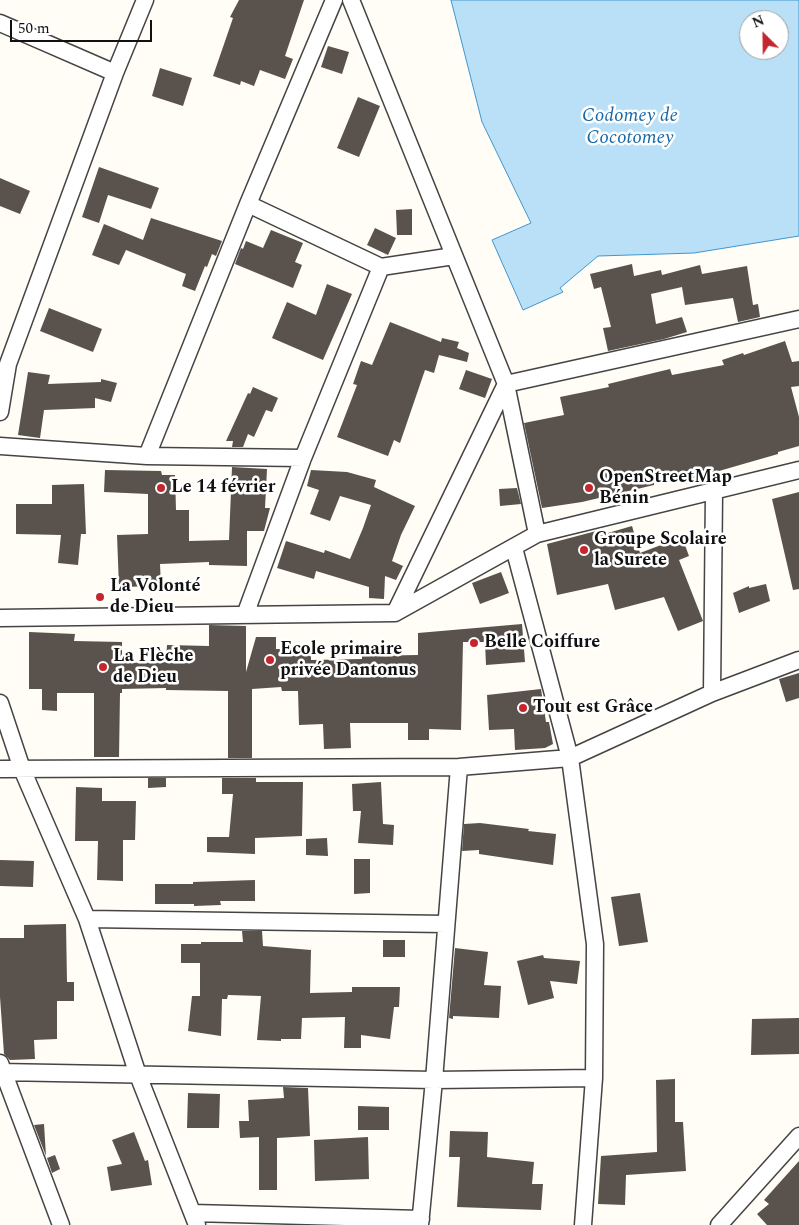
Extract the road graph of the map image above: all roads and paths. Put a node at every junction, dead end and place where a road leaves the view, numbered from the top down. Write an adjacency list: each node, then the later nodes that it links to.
1 (145, 0): 5 (street)
2 (334, 0): 6 (street)
3 (351, 0): 7 (street)
4 (0, 23): 5 (street)
5 (115, 73): 10 (street)
6 (248, 204): 8 (street); 14 (street)
7 (454, 256): 8 (street); 11 (street)
8 (382, 267): 15 (street)
9 (799, 319): 11 (street)
10 (4, 363): 12 (street)
11 (506, 384): 18 (street); 20 (street)
12 (0, 412)
13 (0, 446): 14 (street)
14 (147, 456): 15 (street)
15 (303, 458): 21 (street)
16 (799, 470): 17 (street)
17 (714, 492): 18 (street); 24 (street)
18 (537, 534): 19 (street)
19 (514, 548): 20 (street); 26 (street)
20 (395, 613): 21 (street)
21 (245, 615): 22 (street)
22 (0, 618)
23 (799, 660): 24 (street)
24 (712, 693): 26 (street)
25 (0, 703): 29 (street)
26 (570, 758): 27 (street); 34 (street)
27 (459, 766): 29 (street); 31 (street)
28 (0, 769): 29 (street)
29 (22, 769): 30 (street)
30 (87, 919): 31 (street); 33 (street)
31 (446, 924): 35 (street)
32 (1, 1069): 33 (street); 39 (street)
33 (138, 1075): 35 (street); 37 (street)
34 (594, 1078): 35 (street); 40 (street)
35 (434, 1080): 38 (street)
36 (799, 1136): 41 (street)
37 (195, 1219): 38 (street)
38 (421, 1222)
39 (61, 1225)
40 (583, 1225)
41 (719, 1225)

